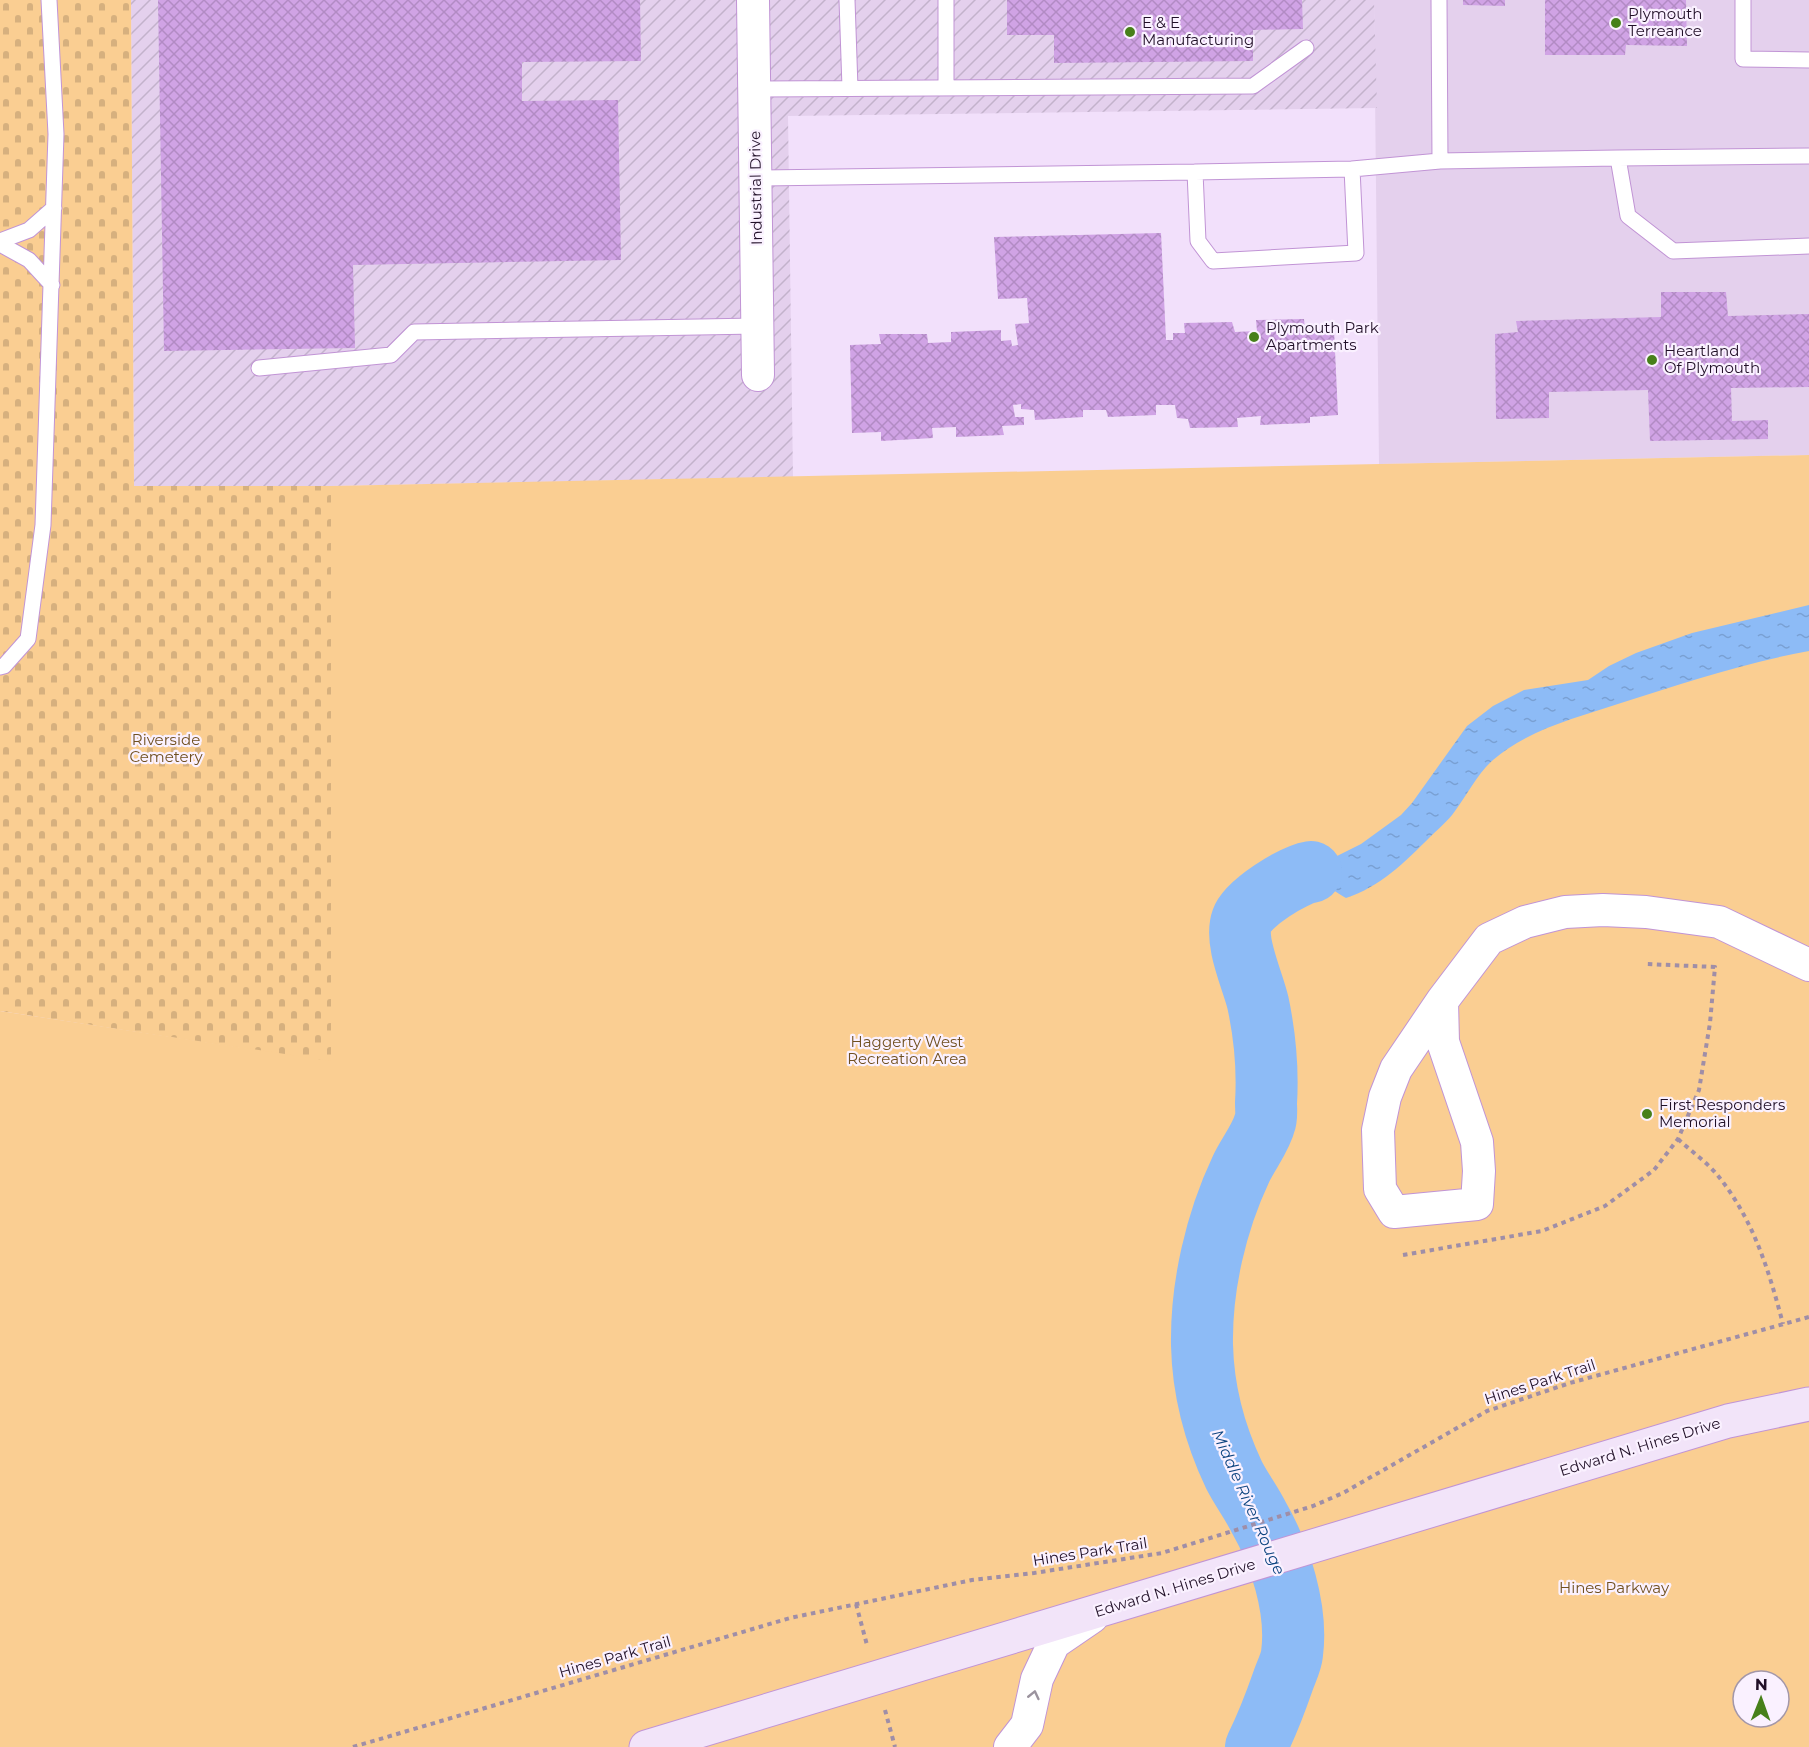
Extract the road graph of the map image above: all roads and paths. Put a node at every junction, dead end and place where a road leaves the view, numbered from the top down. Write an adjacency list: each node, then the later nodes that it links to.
1 (49, 0): 18 (lane)
2 (753, 0): 11 (street, Industrial Drive)
3 (847, 0): 9 (lane)
4 (946, 0): 10 (lane)
5 (1439, 0): 14 (lane)
6 (1743, 0): 8 (lane)
7 (1306, 48): 10 (lane)
8 (1809, 60)
9 (849, 88): 10 (lane); 11 (lane)
10 (946, 88)
11 (754, 89): 17 (street, Industrial Drive)
12 (1809, 156): 13 (lane)
13 (1618, 158): 14 (lane); 20 (lane)
14 (1440, 161): 15 (lane)
15 (1352, 169): 16 (lane); 16 (lane)
16 (1195, 172): 17 (lane)
17 (755, 178): 22 (street, Industrial Drive)
18 (54, 208): 19 (lane); 21 (lane)
19 (0, 243): 21 (lane)
20 (1809, 246)
21 (52, 285): 25 (lane)
22 (757, 326): 23 (lane); 24 (street, Industrial Drive)
23 (259, 368)
24 (758, 375)
25 (0, 668)
26 (1646, 964): 29 (path)
27 (1809, 965): 28 (street)
28 (1442, 1000): 28 (street)
29 (1678, 1139): 30 (path); 32 (path)
30 (1403, 1255)
31 (1809, 1317): 32 (path, Hines Park Trail)
32 (1783, 1324): 35 (path, Hines Park Trail)
33 (1809, 1404): 34 (street, Edward N. Hines Drive)
34 (1102, 1610): 36 (street, Edward N. Hines Drive); 37 (street, one-way to 34)
35 (353, 1747)
36 (646, 1747)
37 (1010, 1747)

